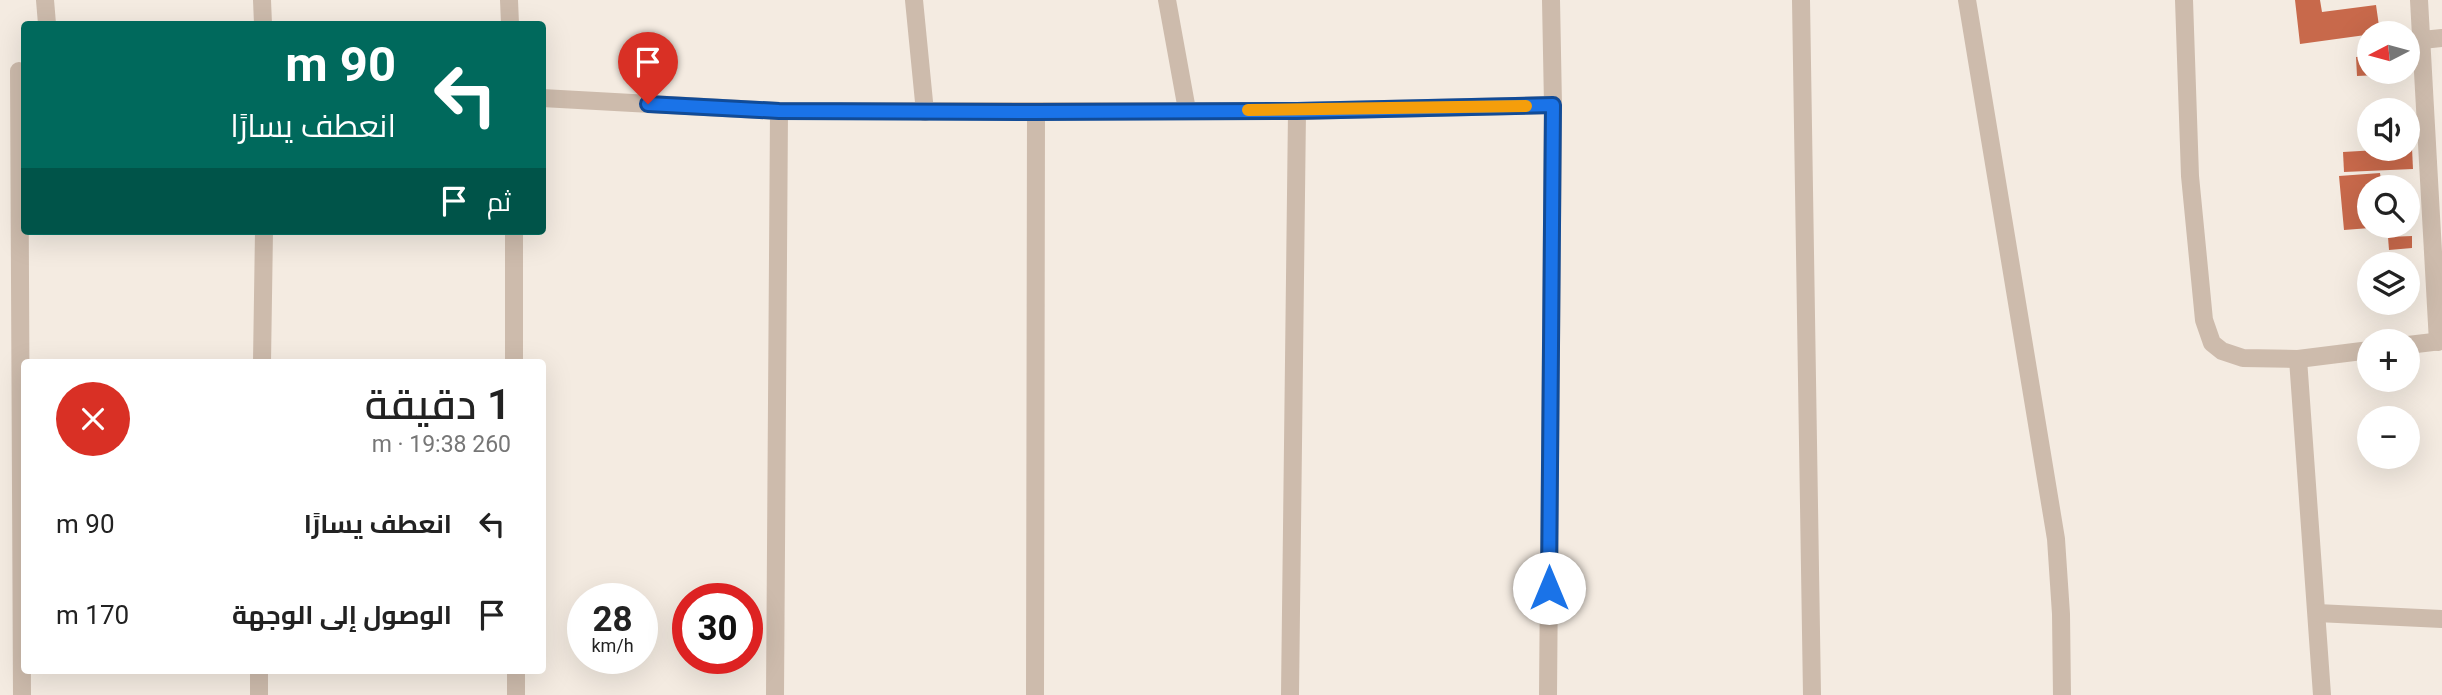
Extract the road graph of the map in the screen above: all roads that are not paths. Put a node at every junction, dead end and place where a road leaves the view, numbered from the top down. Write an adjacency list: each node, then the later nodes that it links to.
1 (45, 0): 11 (street)
2 (262, 0): 12 (street)
3 (509, 0): 13 (street)
4 (915, 0): 23 (street)
5 (1167, 0): 20 (street)
6 (1551, 0): 19 (street)
7 (1801, 0): 47 (street)
8 (1968, 0): 48 (street)
9 (2183, 0): 34 (street)
10 (2419, 0): 15 (street)
11 (47, 21)
12 (263, 21)
13 (510, 21)
14 (2442, 38): 15 (street)
15 (2422, 40): 28 (street)
16 (21, 71): 17 (street)
17 (0, 72)
18 (546, 98): 21 (street)
19 (1553, 105): 22 (street); 46 (street)
20 (1187, 110): 22 (street); 24 (street)
21 (779, 111): 23 (street); 43 (street)
22 (1297, 111): 45 (street)
23 (925, 112): 24 (street)
24 (1036, 112): 44 (street)
25 (22, 235): 31 (street)
26 (264, 235): 32 (street)
27 (514, 235): 33 (street)
28 (2440, 341): 29 (street)
29 (2420, 344)
30 (2357, 352): 34 (street)
31 (22, 359)
32 (262, 359)
33 (514, 359)
34 (2298, 359): 35 (street)
35 (2317, 613): 36 (street); 49 (street)
36 (2442, 619)
37 (22, 674): 40 (street)
38 (259, 674): 41 (street)
39 (516, 674): 42 (street)
40 (22, 695)
41 (259, 695)
42 (516, 695)
43 (775, 695)
44 (1035, 695)
45 (1290, 695)
46 (1548, 695)
47 (1812, 695)
48 (2062, 695)
49 (2322, 695)

